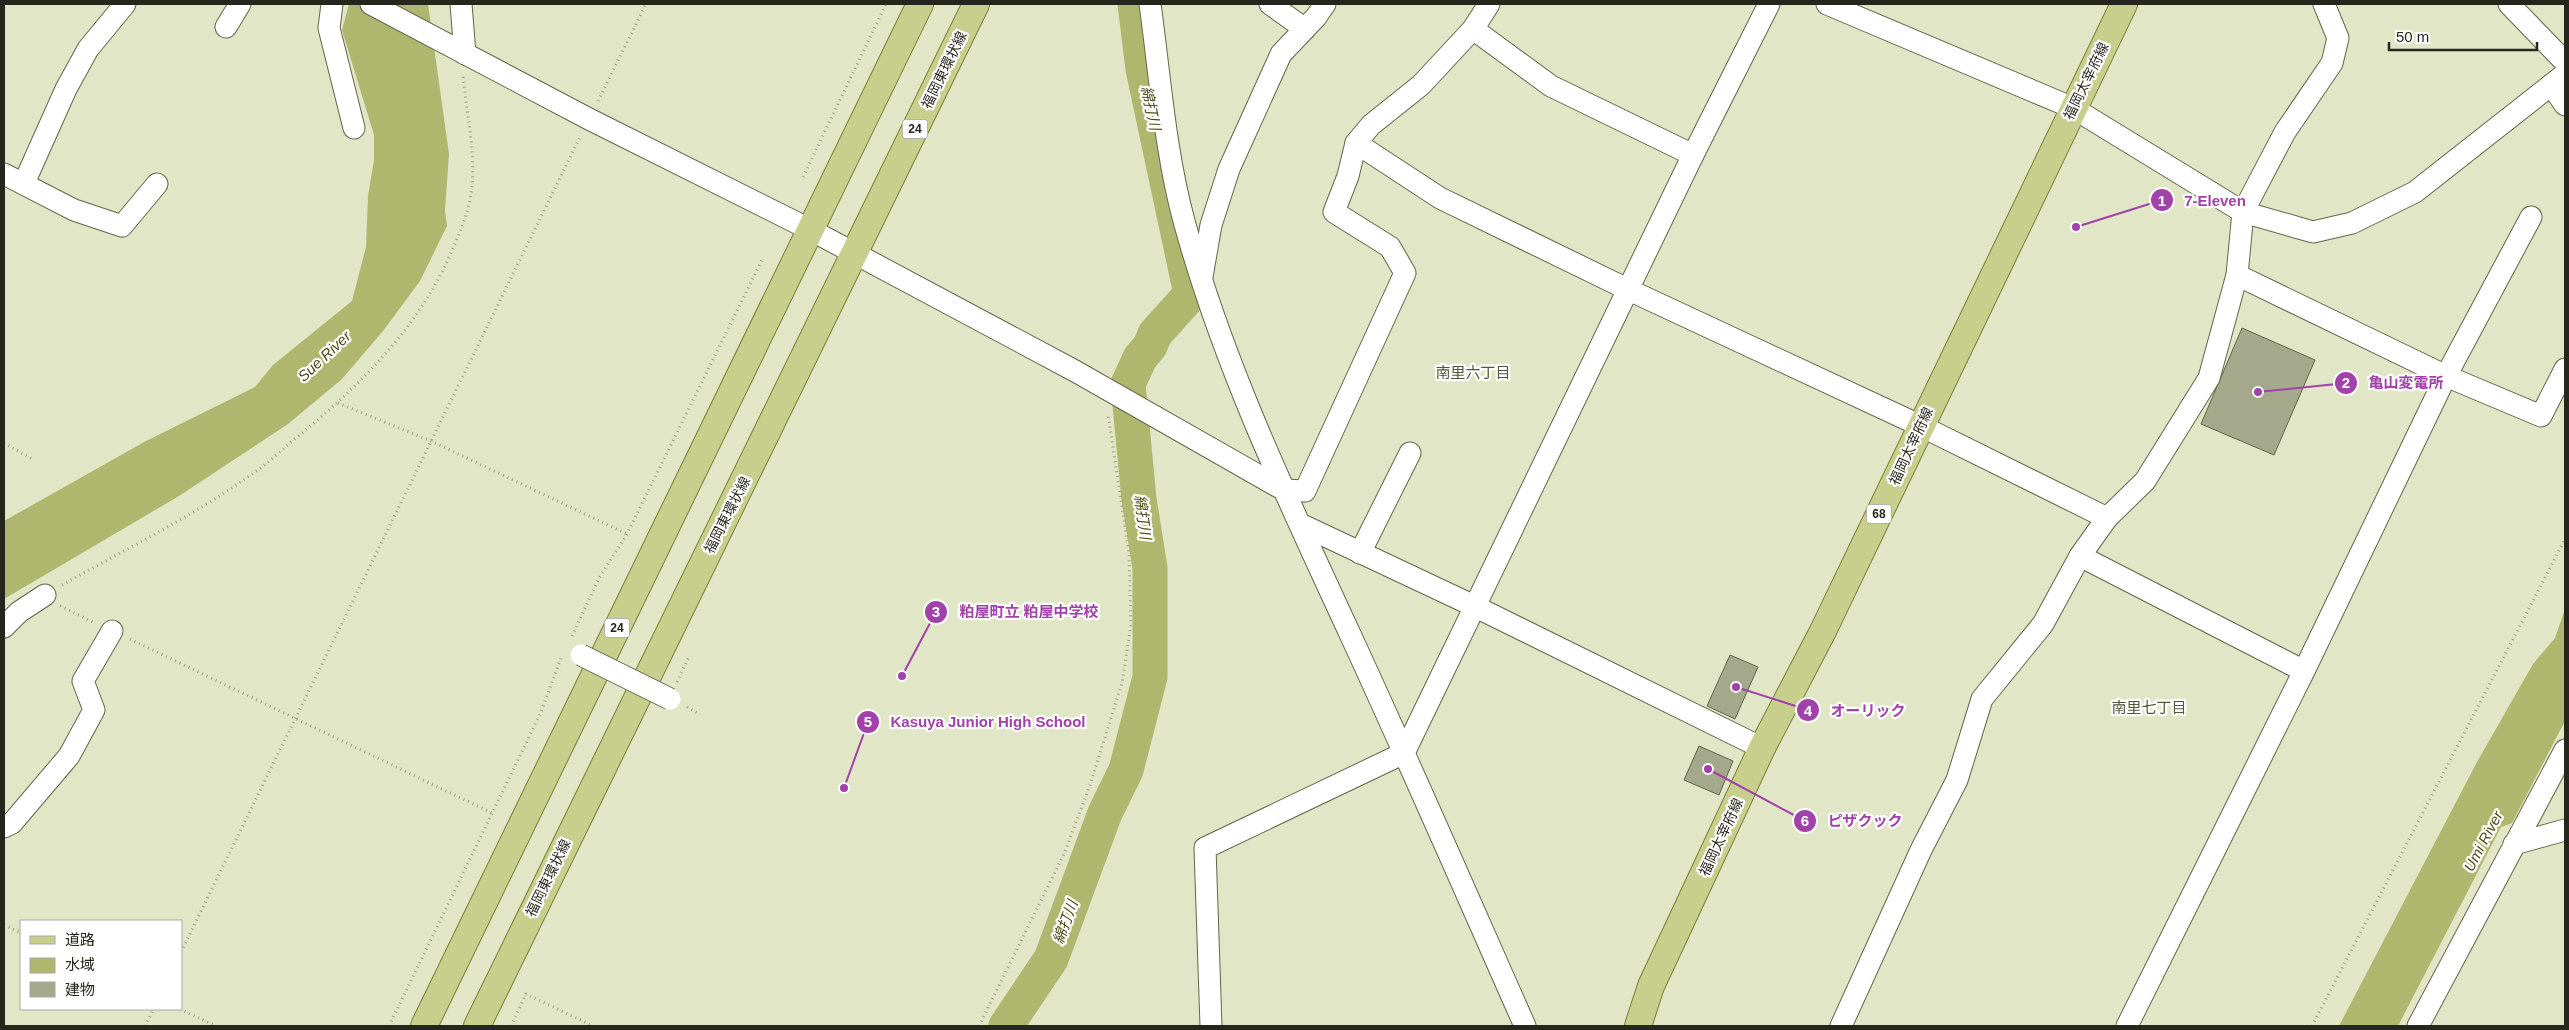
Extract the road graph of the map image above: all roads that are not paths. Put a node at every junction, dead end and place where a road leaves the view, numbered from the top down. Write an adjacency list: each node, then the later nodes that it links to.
1 (125, 4): 29 (street)
2 (240, 4): 17 (street)
3 (332, 4): 25 (street)
4 (371, 4): 20 (street)
5 (461, 4): 20 (street)
6 (920, 4): 33 (main road, 24)
7 (976, 4): 34 (main road, 福岡東環状線 / 24)
8 (1150, 4): 36 (street)
9 (1270, 4): 18 (street)
10 (1324, 4): 18 (street)
11 (1489, 4): 19 (street)
12 (1769, 4): 27 (street)
13 (1827, 4): 24 (street)
14 (2124, 4): 24 (main road, 福岡太宰府線 / 68)
15 (2324, 4): 31 (street)
16 (2509, 4): 21 (street)
17 (226, 27)
18 (1305, 29): 36 (street)
19 (1473, 29): 26 (street); 27 (street)
20 (461, 52): 33 (street)
21 (2565, 62)
22 (2558, 80): 23 (street); 31 (street)
23 (2565, 105)
24 (2073, 108): 31 (street); 40 (main road, 福岡太宰府線 / 68)
25 (354, 128)
26 (1356, 143): 37 (street); 42 (street)
27 (1693, 155): 37 (street)
28 (4, 174): 29 (street)
29 (24, 182): 30 (street)
30 (157, 184)
31 (2243, 212): 35 (street)
32 (2531, 217): 39 (street)
33 (809, 229): 34 (street); 60 (main road, 24)
34 (853, 254): 42 (street); 61 (main road, 福岡東環状線 / 24)
35 (2237, 276): 39 (street); 43 (street)
36 (1202, 280): 42 (street)
37 (1629, 290): 40 (street); 48 (street)
38 (2565, 369): 39 (street)
39 (2446, 376): 52 (street)
40 (1921, 426): 43 (street); 54 (main road, 福岡太宰府線 / 68)
41 (1410, 454): 45 (street)
42 (1284, 490): 44 (street)
43 (2107, 518): 46 (street)
44 (1300, 524): 45 (street); 56 (street)
45 (1360, 552): 48 (street)
46 (2080, 556): 52 (street); 65 (street)
47 (45, 595): 49 (street)
48 (1474, 606): 54 (street); 56 (street)
49 (4, 627)
50 (112, 631): 57 (street)
51 (581, 655): 53 (street, bridge)
52 (2304, 671): 66 (street)
53 (670, 699)
54 (1762, 748): 64 (main road, 福岡太宰府線 / 68)
55 (2565, 750): 59 (street)
56 (1404, 753): 62 (street); 63 (street)
57 (4, 827)
58 (2565, 830): 59 (street)
59 (2514, 844): 67 (street)
60 (424, 1026)
61 (477, 1026)
62 (1211, 1026)
63 (1525, 1026)
64 (1638, 1026)
65 (1841, 1026)
66 (2128, 1026)
67 (2418, 1026)

